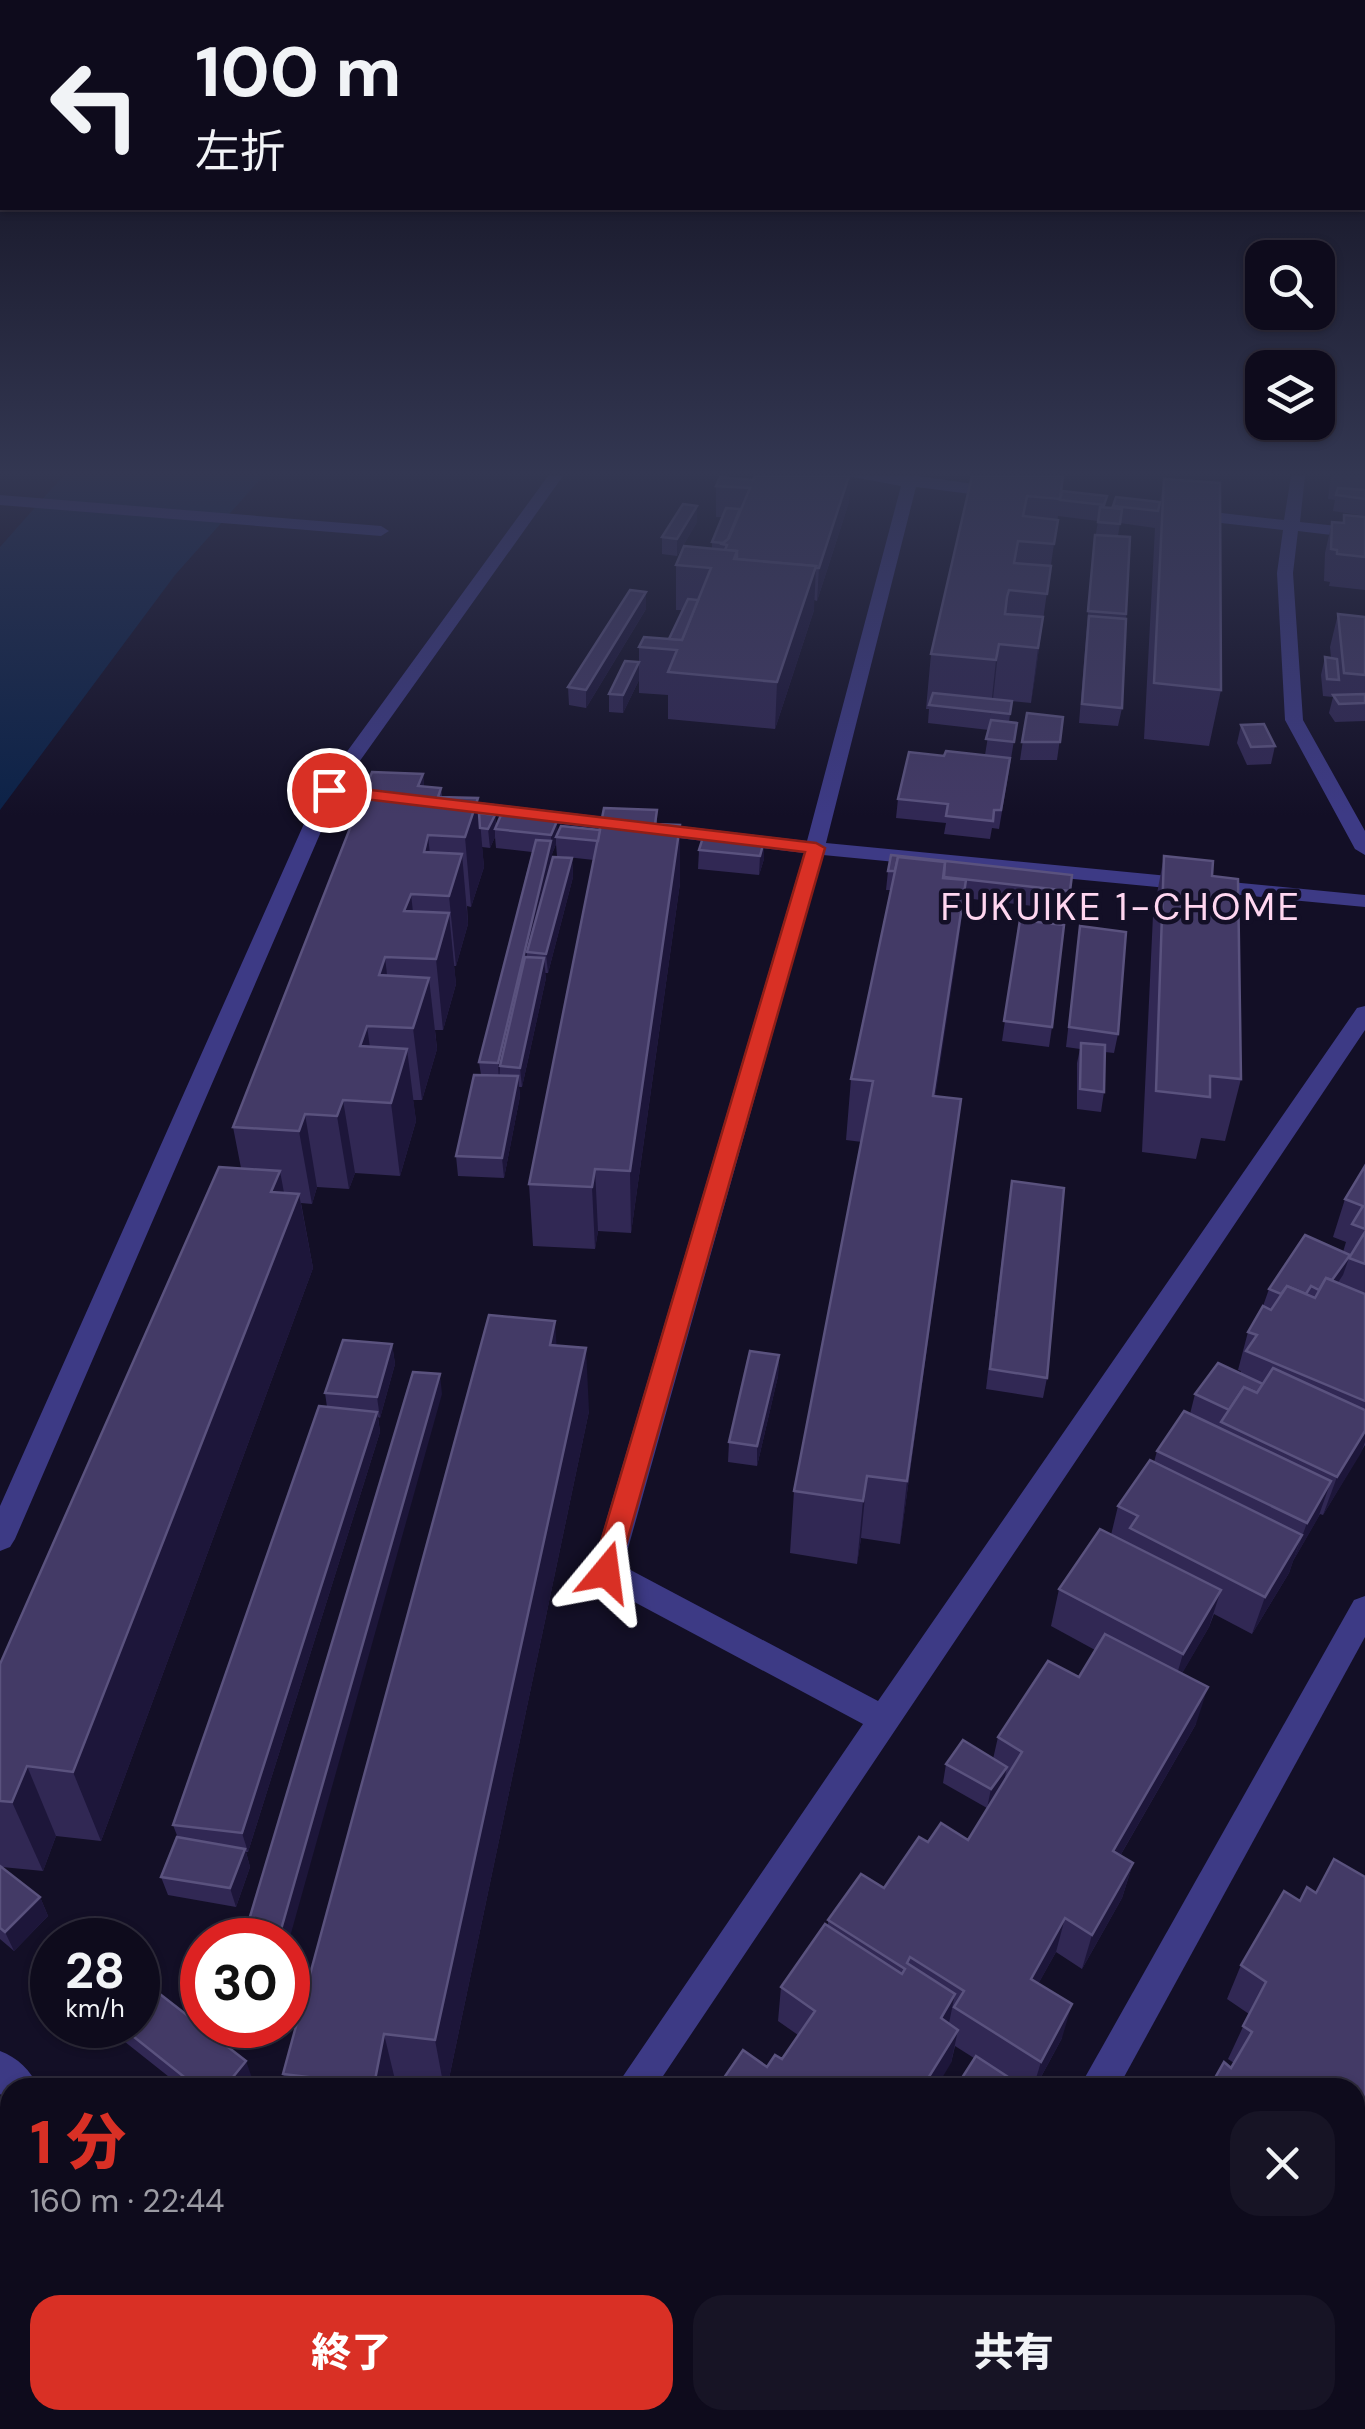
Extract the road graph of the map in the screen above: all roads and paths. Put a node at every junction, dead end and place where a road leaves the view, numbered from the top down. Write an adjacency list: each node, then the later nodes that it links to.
1 (474, 589): 4 (street)
2 (882, 589): 5 (street)
3 (1285, 589): 6 (street)
4 (329, 790): 5 (street); 9 (street)
5 (816, 848): 7 (street); 11 (street)
6 (1365, 849)
7 (1365, 900)
8 (1365, 1014): 11 (street)
9 (0, 1539)
10 (1365, 1609): 13 (street)
11 (883, 1719): 12 (street)
12 (640, 2078)
13 (1104, 2078)

